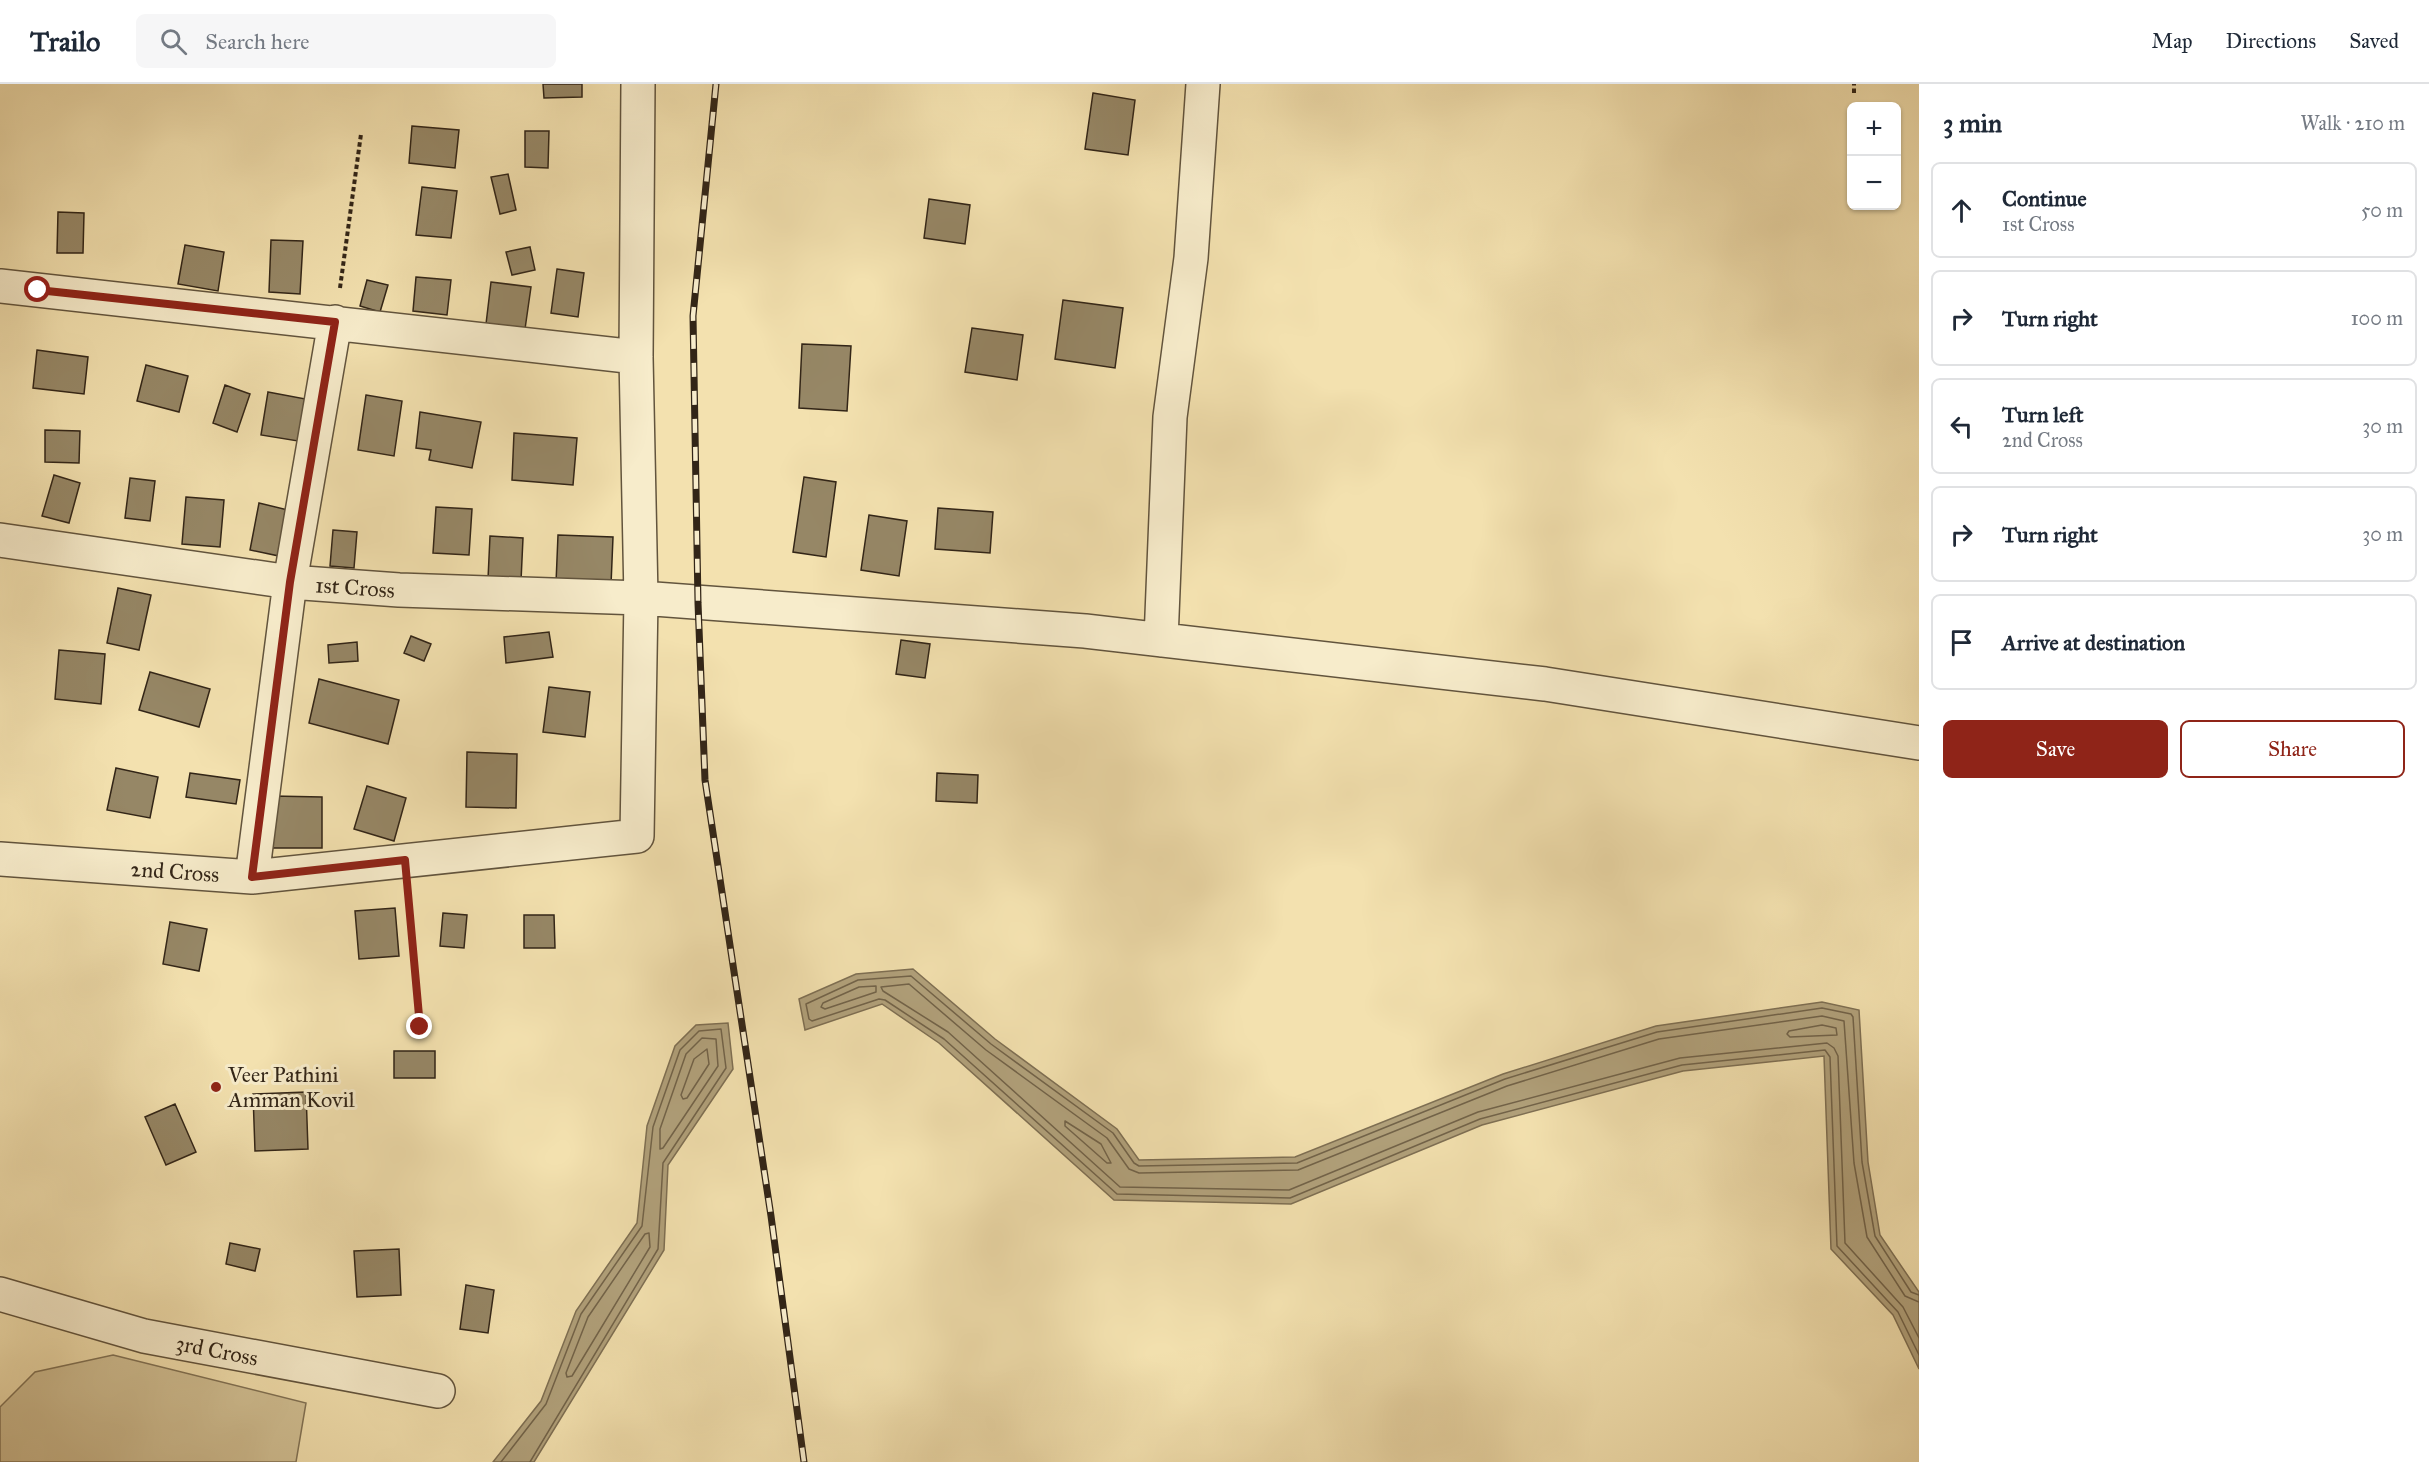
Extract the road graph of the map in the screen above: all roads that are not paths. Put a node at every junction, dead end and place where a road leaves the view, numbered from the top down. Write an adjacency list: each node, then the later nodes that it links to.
1 (638, 84): 5 (street)
2 (1203, 84): 9 (street)
3 (0, 286): 4 (street)
4 (335, 322): 5 (street); 7 (street)
5 (636, 357): 8 (street)
6 (0, 540): 7 (street, 1st Cross)
7 (290, 582): 8 (street, 1st Cross); 12 (street)
8 (641, 598): 9 (street, 1st Cross); 12 (street, 2nd Cross)
9 (1161, 640): 10 (street, 1st Cross)
10 (1919, 743)
11 (0, 859): 12 (street, 2nd Cross)
12 (252, 877)
13 (0, 1294): 14 (street, 3rd Cross)
14 (438, 1391)

